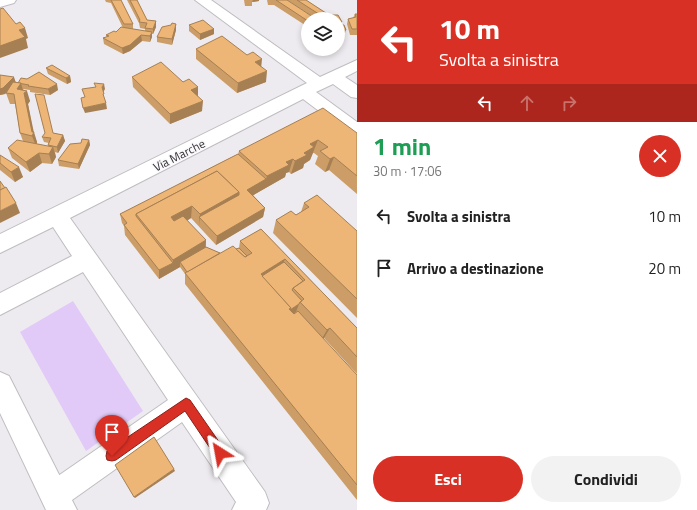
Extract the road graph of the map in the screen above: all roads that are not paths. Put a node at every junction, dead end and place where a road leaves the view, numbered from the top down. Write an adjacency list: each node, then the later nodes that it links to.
1 (9, 0): 3 (street)
2 (202, 0): 6 (street)
3 (0, 3)
4 (357, 65): 5 (street, Via Marche)
5 (334, 77): 6 (street, Via Marche); 7 (street)
6 (312, 88): 8 (street); 9 (street, Via Marche)
7 (357, 93)
8 (357, 131)
9 (57, 216): 10 (street, Via Marche); 11 (street)
10 (0, 244)
11 (87, 259): 12 (street); 14 (street)
12 (0, 304)
13 (0, 386): 15 (street)
14 (186, 403): 15 (street); 16 (street)
15 (58, 503)
16 (246, 510)

